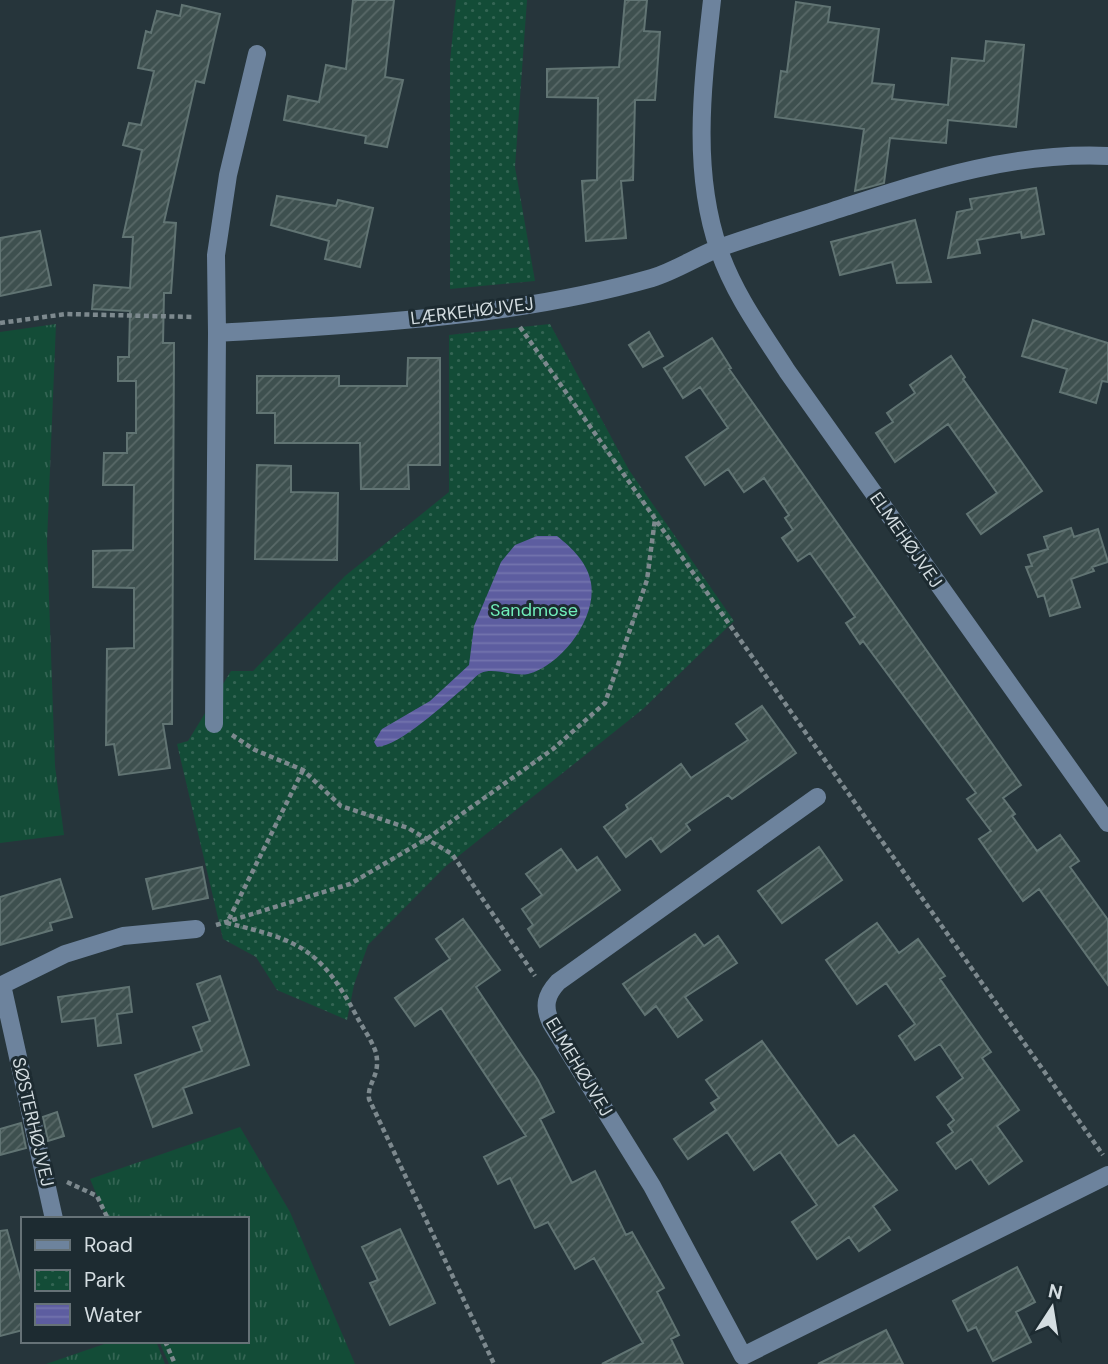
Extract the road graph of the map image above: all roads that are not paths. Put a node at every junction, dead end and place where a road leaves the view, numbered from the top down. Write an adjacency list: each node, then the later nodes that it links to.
1 (712, 0): 4 (street, ELMEHØJVEJ)
2 (257, 54): 5 (street)
3 (1108, 156): 4 (street)
4 (718, 248): 5 (street, LÆRKEHØJVEJ); 8 (street, ELMEHØJVEJ)
5 (217, 325): 6 (street)
6 (214, 724)
7 (817, 797): 13 (street, ELMEHØJVEJ)
8 (1108, 823)
9 (196, 929): 10 (street, SØSTERHØJVEJ)
10 (1, 986): 12 (street, SØSTERHØJVEJ)
11 (1108, 1175): 13 (street, ELMEHØJVEJ)
12 (54, 1217)
13 (745, 1360)

